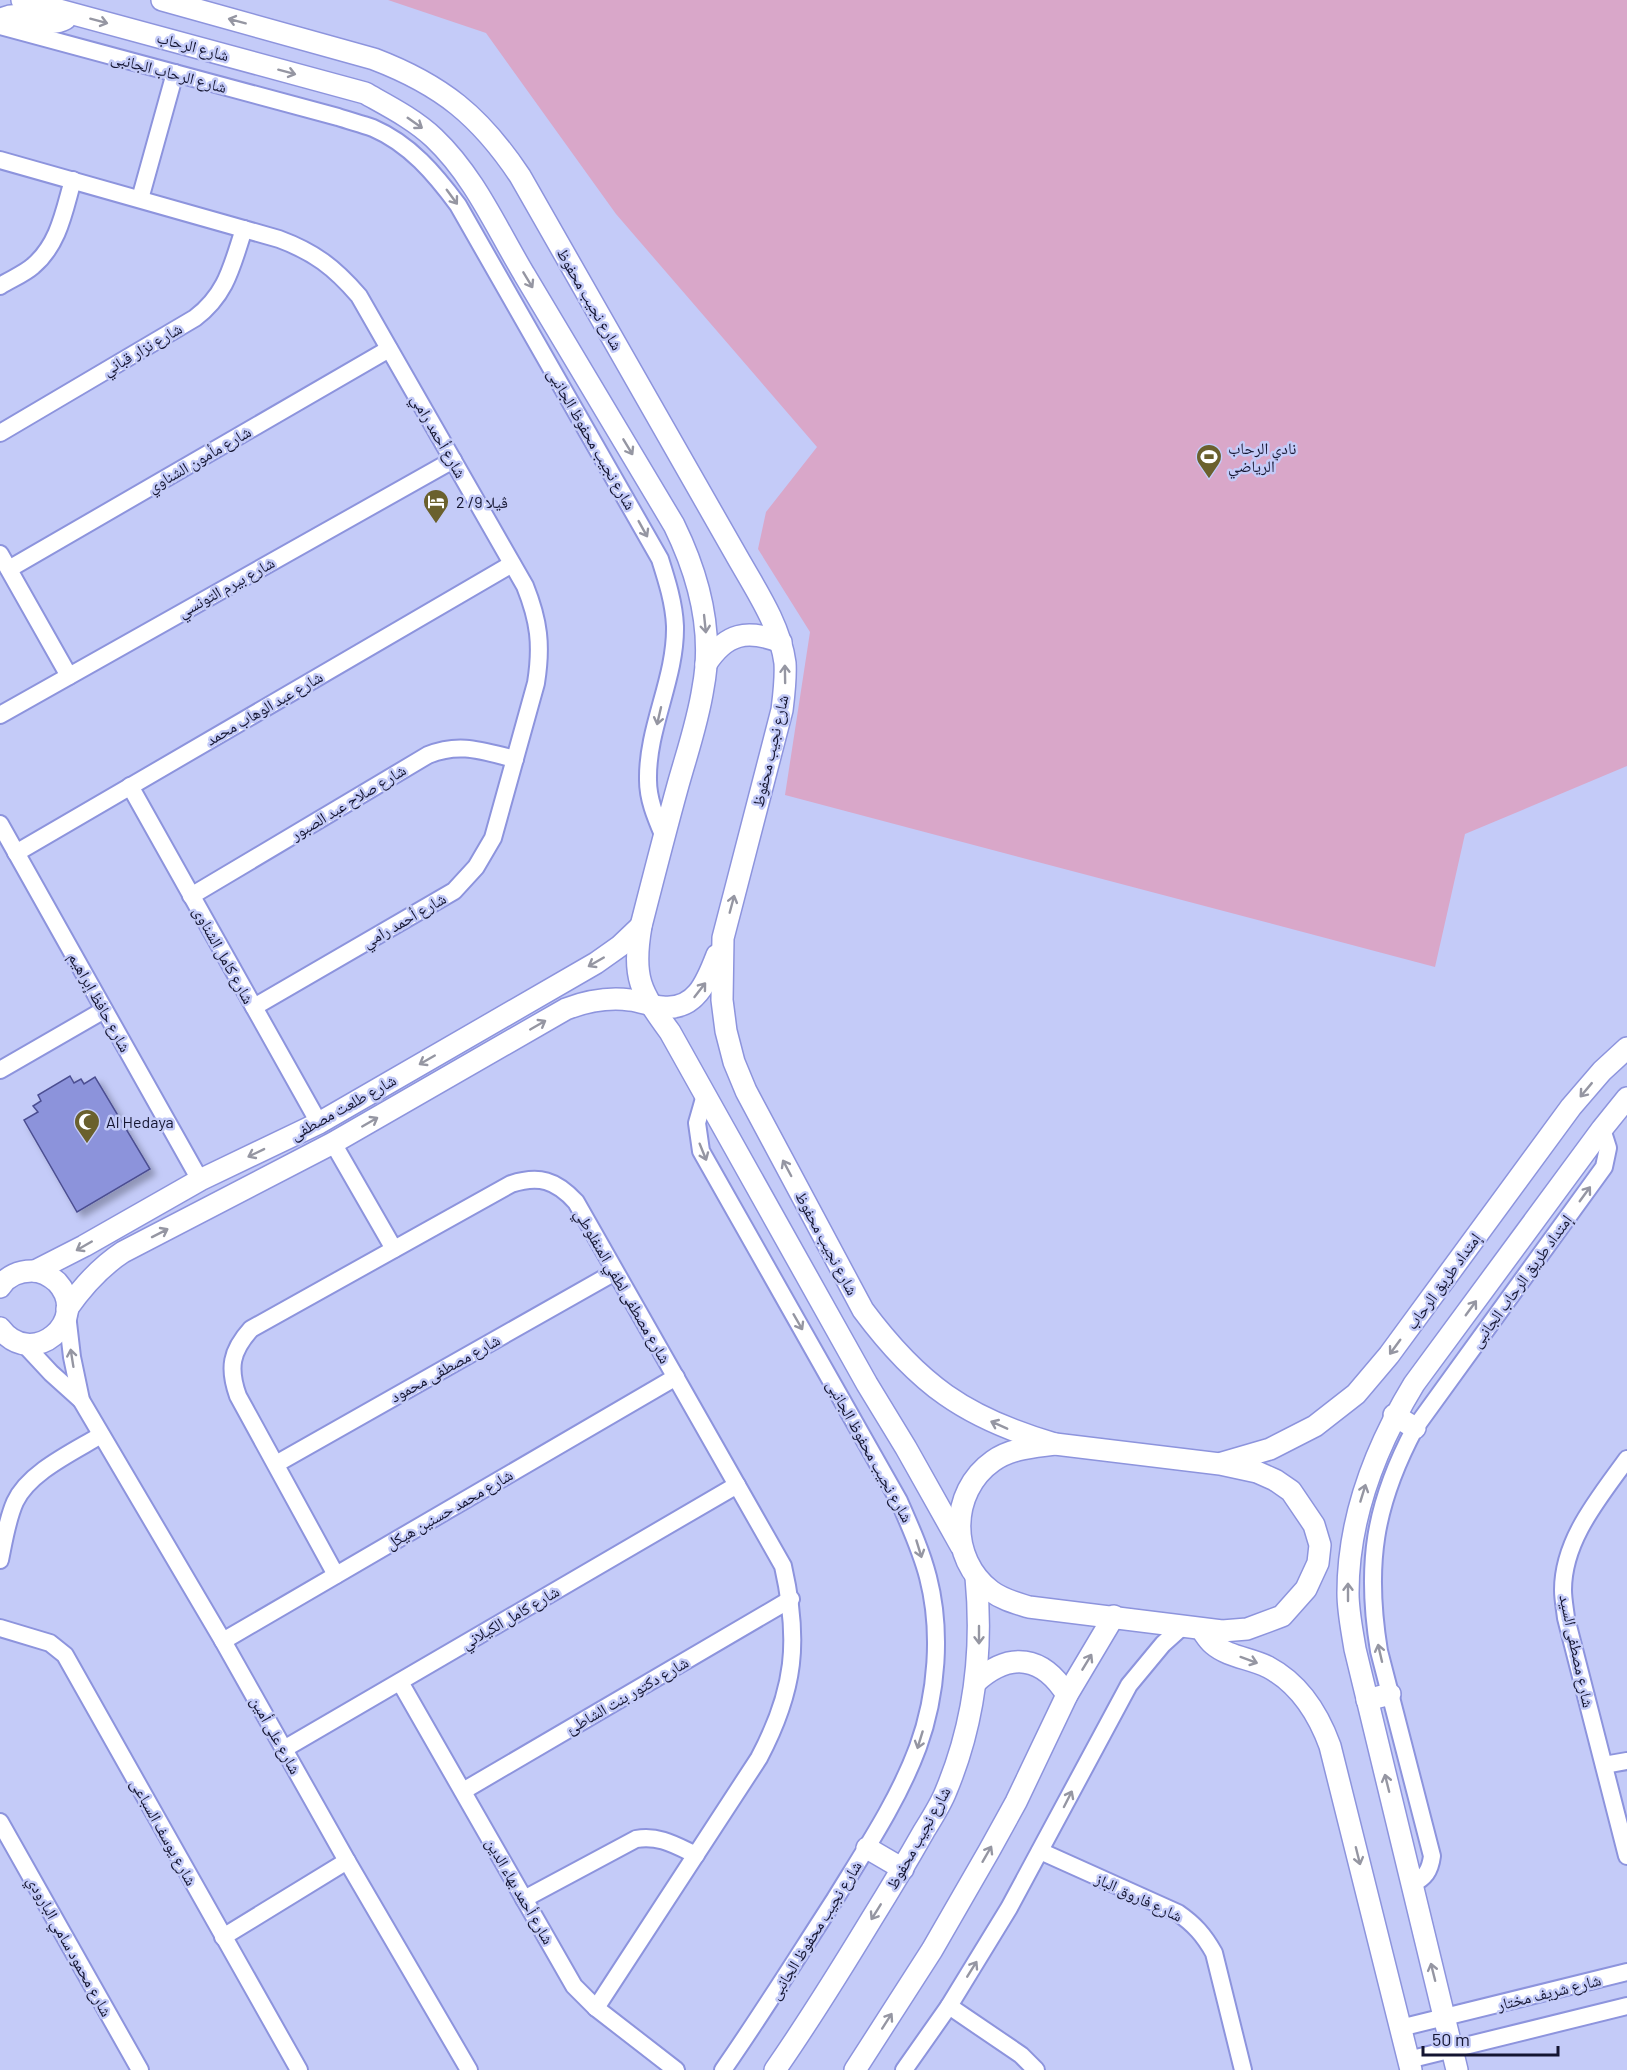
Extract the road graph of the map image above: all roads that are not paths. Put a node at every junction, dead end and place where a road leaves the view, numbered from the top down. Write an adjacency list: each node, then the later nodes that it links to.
1 (22, 0): 3 (street, شارع الرحاب)
2 (162, 0): 6 (street, one-way to 2)
3 (71, 13): 4 (street); 8 (street, شارع الرحاب, one-way to 8)
4 (0, 21)
5 (0, 26): 7 (street, شارع الرحاب الجانبى)
6 (374, 59): 8 (street); 21 (street, شارع نجيب محفوظ)
7 (175, 73): 9 (street, شارع الرحاب الجانبى); 12 (street)
8 (365, 93): 22 (street, شارع نجيب محفوظ, one-way to 22)
9 (338, 117): 28 (street, شارع نجيب محفوظ الجانبى, one-way to 28)
10 (0, 160): 11 (street, شارع أحمد رامي)
11 (74, 180): 12 (street, شارع أحمد رامي); 14 (street)
12 (140, 199): 13 (street, شارع أحمد رامي)
13 (244, 229): 15 (street, شارع أحمد رامي); 16 (street, شارع نزار قباني)
14 (0, 286)
15 (389, 350): 17 (street, شارع أحمد رامي); 20 (street, شارع مأمون الشناوي)
16 (0, 432)
17 (453, 460): 19 (street, شارع أحمد رامي); 23 (street, شارع بيرم التونسي)
18 (0, 554): 20 (street)
19 (512, 564): 25 (street, شارع أحمد رامي); 26 (street, شارع عبد الوهاب محمد)
20 (9, 569): 23 (street)
21 (781, 642): 22 (street); 32 (street, شارع نجيب محفوظ, one-way to 21)
22 (706, 664): 28 (street, شارع نجيب محفوظ)
23 (69, 676): 24 (street, شارع بيرم التونسي)
24 (0, 715)
25 (515, 759): 30 (street, شارع صلاح عبد الصبور); 34 (street, شارع أحمد رامي)
26 (130, 786): 29 (street, شارع عبد الوهاب محمد); 30 (street, شارع كامل الشناوى)
27 (0, 824): 29 (street, شارع حافظ إبراهيم)
28 (664, 837): 31 (street, شارع نجيب محفوظ)
29 (16, 853): 35 (street, شارع حافظ إبراهيم)
30 (191, 896): 34 (street, شارع كامل الشناوى)
31 (641, 926): 33 (street, شارع نجيب محفوظ); 40 (street, شارع طلعت مصطفى, one-way to 40)
32 (723, 938): 33 (street, شارع طلعت مصطفى, one-way to 32); 55 (street, شارع نجيب محفوظ, one-way to 32)
33 (648, 1003): 38 (street, شارع نجيب محفوظ); 42 (street, شارع طلعت مصطفى, one-way to 33)
34 (254, 1007): 40 (street, شارع كامل الشناوى)
35 (104, 1010): 37 (street); 43 (street, شارع حافظ إبراهيم)
36 (1627, 1048): 58 (street, إمتداد طريق الرحاب, one-way to 58)
37 (0, 1070)
38 (705, 1095): 61 (street, شارع نجيب محفوظ); 81 (street, شارع نجيب محفوظ الجانبى, one-way to 81)
39 (1627, 1098): 41 (street)
40 (319, 1123): 43 (street, شارع طلعت مصطفى, one-way to 43)
41 (1602, 1129): 52 (street, one-way to 41); 53 (street, إمتداد طريق الرحاب الجانبى, one-way to 41)
42 (333, 1143): 44 (street); 48 (street, شارع طلعت مصطفى, one-way to 42)
43 (200, 1180): 45 (street, شارع طلعت مصطفى, one-way to 45)
44 (394, 1249): 46 (street, شارع مصطفى لطفي المنفلوطي); 57 (street, شارع مصطفى لطفي المنفلوطي)
45 (35, 1271): 47 (street, شارع طلعت مصطفى); 48 (street)
46 (615, 1272): 50 (street, شارع مصطفى لطفي المنفلوطي); 57 (street, شارع مصطفى محمود)
47 (0, 1287)
48 (67, 1311): 49 (street, شارع طلعت مصطفى); 51 (street, شارع على أمين, one-way to 48)
49 (9, 1338): 51 (street, شارع على أمين)
50 (676, 1377): 59 (street, شارع مصطفى لطفي المنفلوطي); 64 (street, شارع محمد حسنين هيكل)
51 (81, 1400): 54 (street, شارع على أمين)
52 (1394, 1415): 53 (street); 62 (street, one-way to 52)
53 (1415, 1428): 73 (street, إمتداد طريق الرحاب الجانبى, one-way to 53)
54 (101, 1435): 63 (street); 70 (street, شارع على أمين)
55 (1054, 1444): 58 (street); 61 (street)
56 (1627, 1459): 78 (street, شارع مصطفى السيد)
57 (276, 1464): 64 (street, شارع مصطفى لطفي المنفلوطي)
58 (1220, 1464): 60 (street)
59 (737, 1485): 66 (street, شارع مصطفى لطفي المنفلوطي); 71 (street, شارع كامل الكيلاني)
60 (1320, 1545): 62 (street); 69 (street)
61 (961, 1546): 65 (street, شارع نجيب محفوظ)
62 (1351, 1550): 75 (street, one-way to 62)
63 (0, 1560)
64 (336, 1575): 70 (street, شارع محمد حسنين هيكل)
65 (976, 1577): 67 (street); 72 (street, شارع نجيب محفوظ, one-way to 72)
66 (791, 1599): 79 (street, شارع دكتور بنت الشاطئ); 83 (street, شارع مصطفى لطفي المنفلوطي)
67 (1114, 1616): 69 (street); 74 (street, one-way to 67)
68 (0, 1628): 89 (street, شارع يوسف السباعى)
69 (1192, 1628): 82 (street, one-way to 69); 95 (street, one-way to 95)
70 (223, 1641): 76 (street, شارع على أمين)
71 (400, 1682): 76 (street, شارع كامل الكيلاني); 79 (street, شارع أحمد بهاء الدين)
72 (976, 1682): 74 (street); 86 (street, شارع نجيب محفوظ)
73 (1390, 1694): 75 (street); 87 (street, إمتداد طريق الرحاب الجانبى)
74 (1067, 1695): 104 (street, one-way to 74)
75 (1367, 1700): 87 (street, one-way to 75)
76 (284, 1749): 85 (street, شارع على أمين)
77 (1627, 1761): 78 (street)
78 (1604, 1765): 84 (street, شارع مصطفى السيد)
79 (463, 1791): 88 (street, شارع أحمد بهاء الدين)
80 (0, 1822): 98 (street, شارع محمود سامي البارودي)
81 (867, 1848): 86 (street); 102 (street, شارع نجيب محفوظ الجانبى)
82 (1040, 1851): 91 (street, one-way to 82); 107 (street, شارع فاروق الباز)
83 (696, 1855): 88 (street); 93 (street, شارع مصطفى لطفي المنفلوطي)
84 (1627, 1856)
85 (347, 1861): 89 (street); 100 (street, شارع على أمين)
86 (903, 1869): 103 (street, شارع نجيب محفوظ, one-way to 103)
87 (1412, 1884): 94 (street, one-way to 87)
88 (524, 1899): 93 (street, شارع أحمد بهاء الدين)
89 (223, 1938): 99 (street, شارع يوسف السباعى)
90 (1627, 1972): 94 (street, شارع شريف مختار)
91 (949, 2006): 105 (street); 106 (street)
92 (1627, 2006): 96 (street, شارع شريف مختار)
93 (596, 2008): 101 (street, شارع أحمد بهاء الدين)
94 (1444, 2017): 95 (street, شارع شريف مختار); 96 (street)
95 (1400, 2028): 97 (street)
96 (1452, 2049): 97 (street, شارع شريف مختار); 108 (street)
97 (1410, 2065)
98 (140, 2070)
99 (299, 2070)
100 (470, 2070)
101 (676, 2070)
102 (723, 2070)
103 (775, 2070)
104 (855, 2070)
105 (904, 2070)
106 (1036, 2070)
107 (1243, 2070)
108 (1457, 2070)

